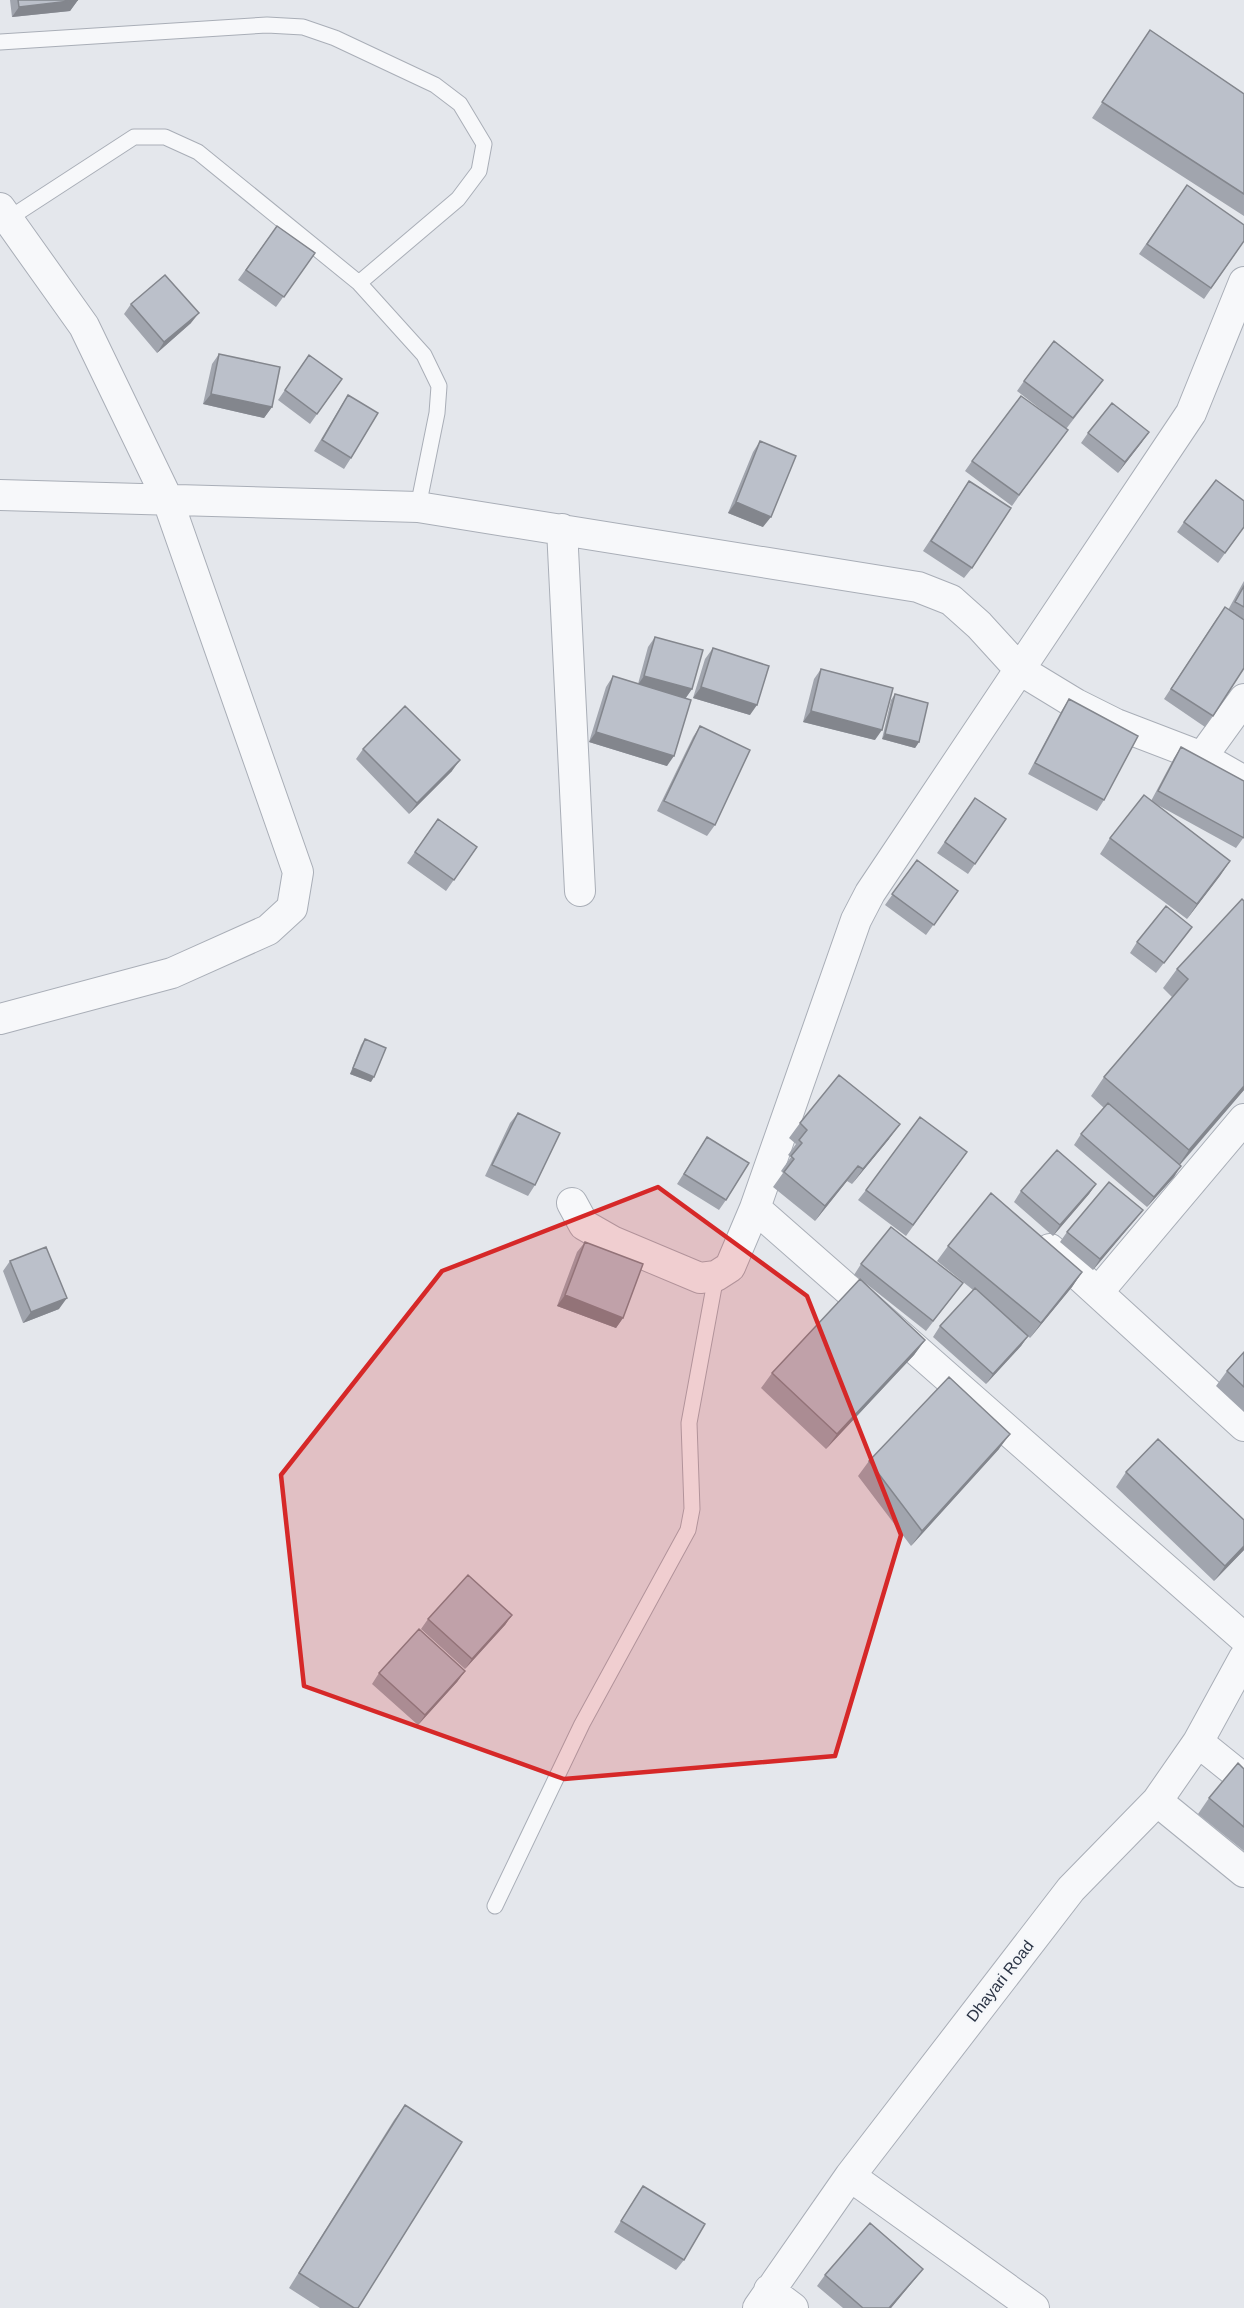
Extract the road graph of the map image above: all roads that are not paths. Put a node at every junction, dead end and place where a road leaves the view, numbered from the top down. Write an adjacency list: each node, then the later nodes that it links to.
1 (0, 42): 4 (lane)
2 (4, 213): 4 (lane); 6 (street)
3 (1244, 282): 9 (street)
4 (359, 283): 7 (lane)
5 (0, 495): 6 (street)
6 (167, 498): 7 (street); 14 (street)
7 (418, 507): 8 (street)
8 (562, 529): 9 (street); 13 (street)
9 (1020, 670): 11 (street); 17 (street)
10 (1244, 699): 11 (street)
11 (1202, 757): 12 (street)
12 (1244, 781)
13 (580, 891)
14 (0, 1019)
15 (1244, 1119): 20 (street)
16 (572, 1203): 19 (street)
17 (755, 1208): 19 (street); 22 (street)
18 (1034, 1235): 20 (street)
19 (716, 1276): 27 (lane)
20 (1099, 1291): 21 (street)
21 (1244, 1426)
22 (1243, 1655): 23 (street, Dhayari Road)
23 (1198, 1742): 24 (street); 25 (street, Dhayari Road)
24 (1244, 1779)
25 (1157, 1801): 26 (street); 28 (street, Dhayari Road)
26 (1244, 1872)
27 (495, 1906)
28 (850, 2176): 29 (street, Dhayari Road); 31 (street)
29 (763, 2299): 30 (street)
30 (794, 2308)
31 (1034, 2308)

